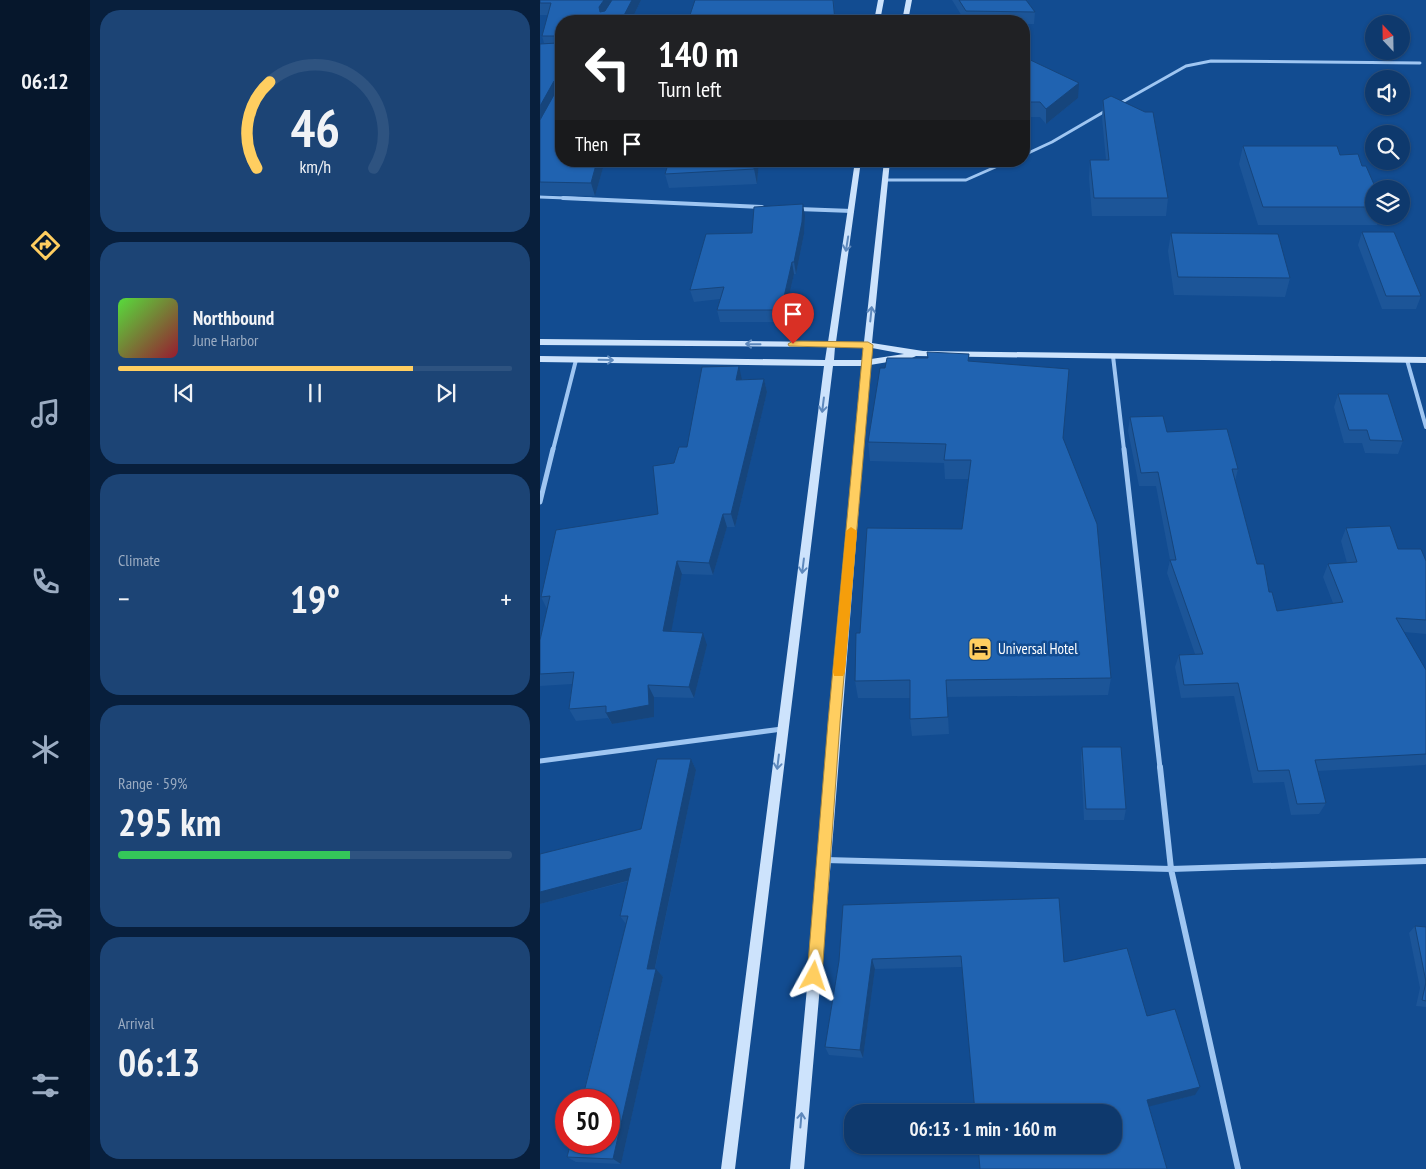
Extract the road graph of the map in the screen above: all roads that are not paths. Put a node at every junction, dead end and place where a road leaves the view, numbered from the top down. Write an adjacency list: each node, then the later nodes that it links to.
1 (881, 0): 3 (main road)
2 (908, 0): 4 (main road)
3 (878, 15)
4 (906, 15)
5 (1420, 62): 6 (street)
6 (1030, 152)
7 (857, 167): 14 (main road)
8 (886, 167): 10 (main road)
9 (995, 167): 10 (street)
10 (884, 180): 17 (main road, one-way to 10)
11 (540, 197): 12 (street)
12 (764, 207)
13 (794, 208): 14 (street)
14 (852, 211): 16 (main road, one-way to 16)
15 (540, 342): 16 (main road, one-way to 15)
16 (832, 344): 17 (main road); 25 (main road)
17 (868, 345): 18 (main road); 24 (main road)
18 (923, 354): 19 (main road); 24 (main road)
19 (1113, 356): 22 (main road); 32 (street)
20 (540, 359): 21 (main road)
21 (576, 360): 25 (main road, one-way to 25); 27 (street)
22 (1407, 360): 23 (main road); 26 (street)
23 (1426, 360)
24 (866, 362): 25 (main road); 30 (main road)
25 (829, 363): 28 (main road, one-way to 28)
26 (1426, 427)
27 (540, 502)
28 (782, 729): 29 (street); 33 (main road, one-way to 33)
29 (540, 761)
30 (825, 860): 32 (street); 34 (main road, one-way to 30)
31 (1426, 861): 32 (street)
32 (1171, 869): 35 (street)
33 (728, 1169)
34 (797, 1169)
35 (1238, 1169)

